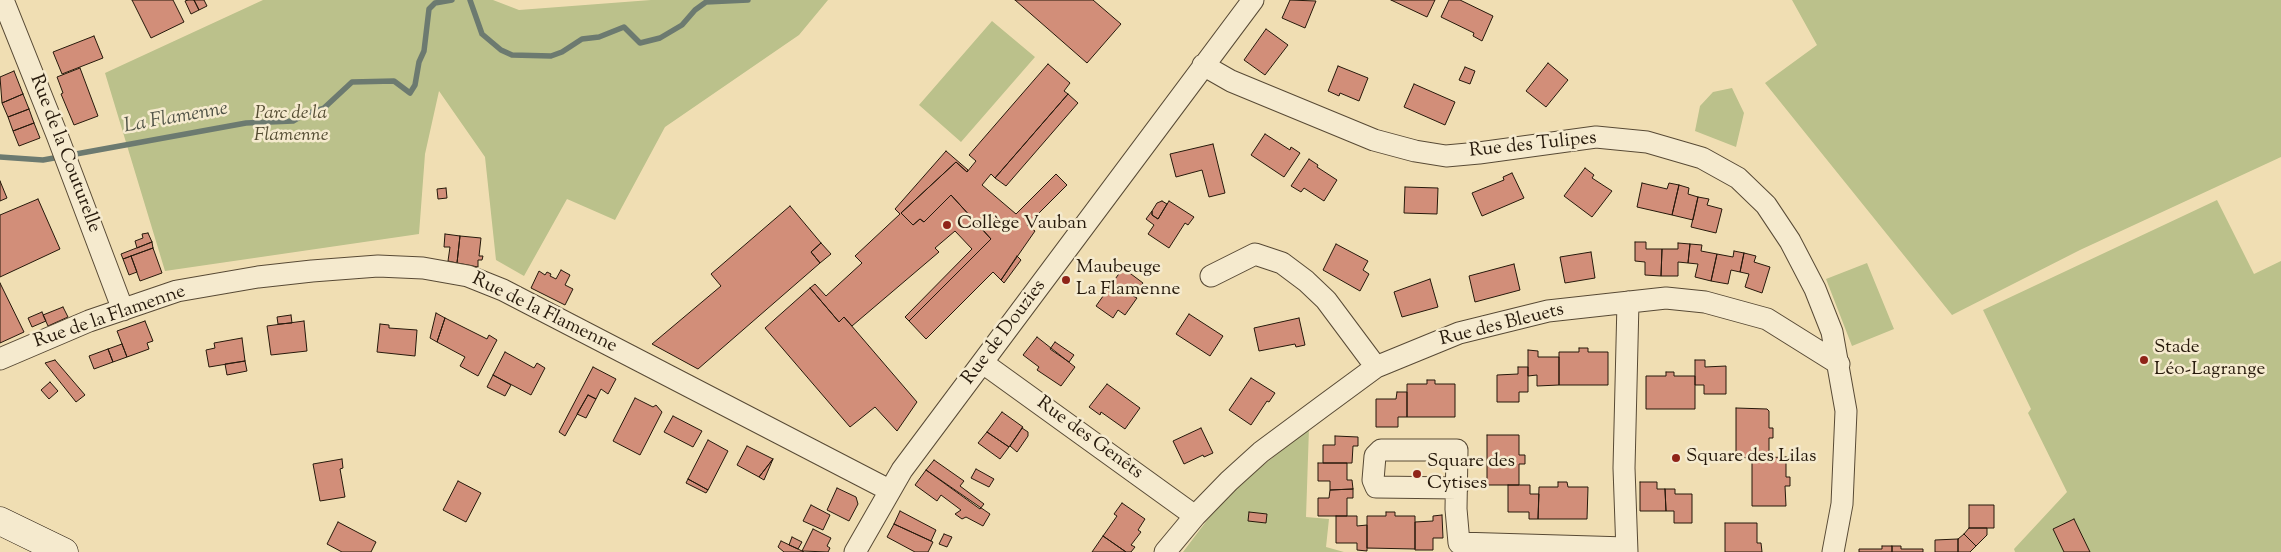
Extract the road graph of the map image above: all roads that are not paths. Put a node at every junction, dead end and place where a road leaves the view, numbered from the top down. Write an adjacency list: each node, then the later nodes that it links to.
1 (2, 0): 6 (street, Rue de la Couturelle)
2 (1253, 0): 3 (street, Rue de Douzies)
3 (1203, 66): 8 (street, Rue de Douzies); 9 (street, Rue des Tulipes)
4 (1211, 276): 10 (street)
5 (1628, 302): 9 (street, Rue des Bleuets); 10 (street, Rue des Bleuets); 15 (street)
6 (123, 310): 7 (street, Rue de la Flamenne); 12 (street, Rue de la Flamenne)
7 (0, 359)
8 (983, 362): 12 (street, Rue de Douzies); 13 (street, Rue des Genêts)
9 (1839, 364): 19 (street, Rue des Tulipes)
10 (1376, 367): 13 (street, Rue des Bleuets)
11 (1456, 488): 15 (street)
12 (889, 490): 17 (street, Rue de Douzies)
13 (1195, 516): 18 (street, Rue des Bleuets)
14 (0, 521): 16 (main road)
15 (1627, 550)
16 (64, 552)
17 (855, 552)
18 (1165, 552)
19 (1833, 552)

